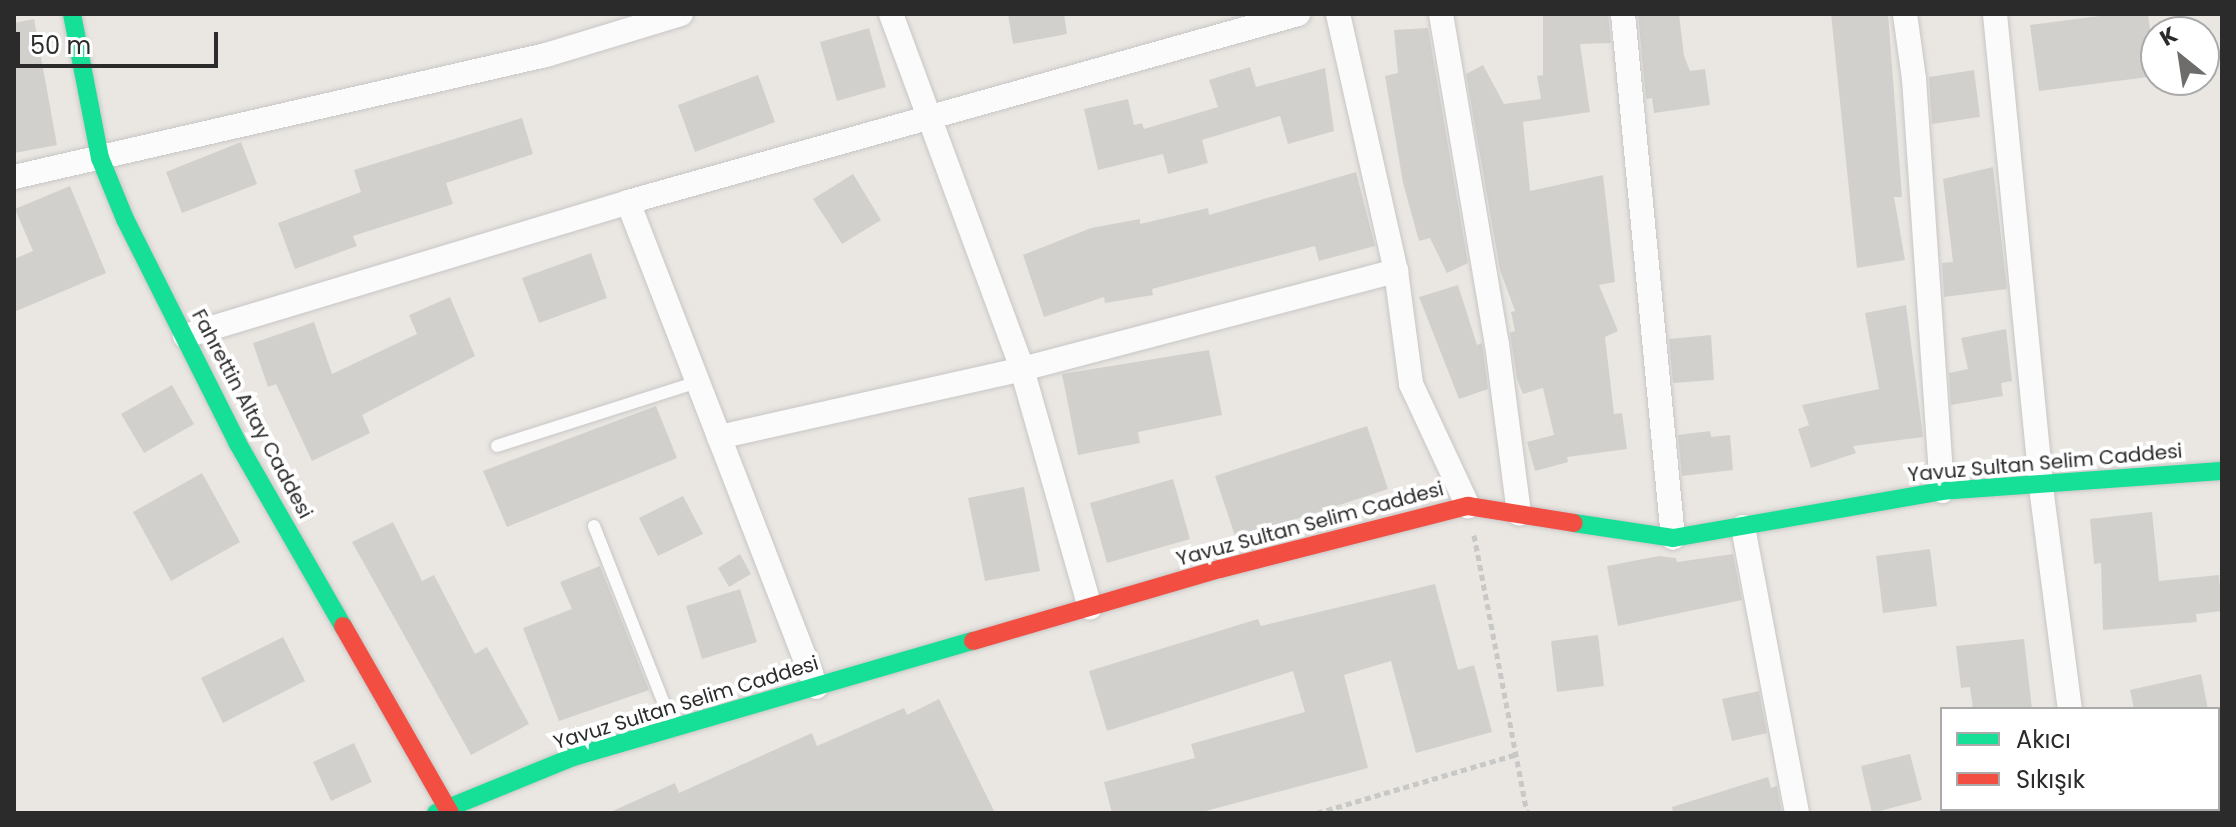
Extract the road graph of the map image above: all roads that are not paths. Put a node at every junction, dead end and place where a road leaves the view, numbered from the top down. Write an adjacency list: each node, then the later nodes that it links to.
1 (72, 14): 11 (street, Fahrettin Altay Caddesi)
2 (681, 14): 11 (street)
3 (891, 14): 10 (street)
4 (1298, 14): 10 (street)
5 (1338, 14): 14 (street)
6 (1441, 14): 24 (street)
7 (1623, 14): 27 (street)
8 (1905, 14): 22 (street)
9 (1995, 14): 21 (street)
10 (928, 118): 13 (street); 16 (street)
11 (100, 158): 12 (street); 15 (street, Fahrettin Altay Caddesi)
12 (14, 177)
13 (628, 202): 15 (street); 17 (street)
14 (1396, 271): 16 (street); 23 (street)
15 (185, 336): 32 (street, Fahrettin Altay Caddesi)
16 (1022, 369): 18 (street); 28 (street)
17 (698, 382): 18 (street); 19 (lane)
18 (719, 437): 29 (street)
19 (497, 446)
20 (2222, 471): 21 (street, Yavuz Sultan Selim Caddesi)
21 (2041, 487): 22 (street, Yavuz Sultan Selim Caddesi); 30 (street)
22 (1942, 491): 26 (street, Yavuz Sultan Selim Caddesi)
23 (1468, 506): 24 (street, Yavuz Sultan Selim Caddesi); 28 (street, Yavuz Sultan Selim Caddesi)
24 (1519, 514): 27 (street, Yavuz Sultan Selim Caddesi)
25 (594, 526): 31 (lane)
26 (1743, 527): 27 (street, Yavuz Sultan Selim Caddesi); 33 (street)
27 (1673, 538)
28 (1090, 607): 29 (street, Yavuz Sultan Selim Caddesi)
29 (816, 687): 31 (street, Yavuz Sultan Selim Caddesi)
30 (2070, 707)
31 (674, 728): 32 (street, Yavuz Sultan Selim Caddesi)
32 (445, 812)
33 (1797, 813)

